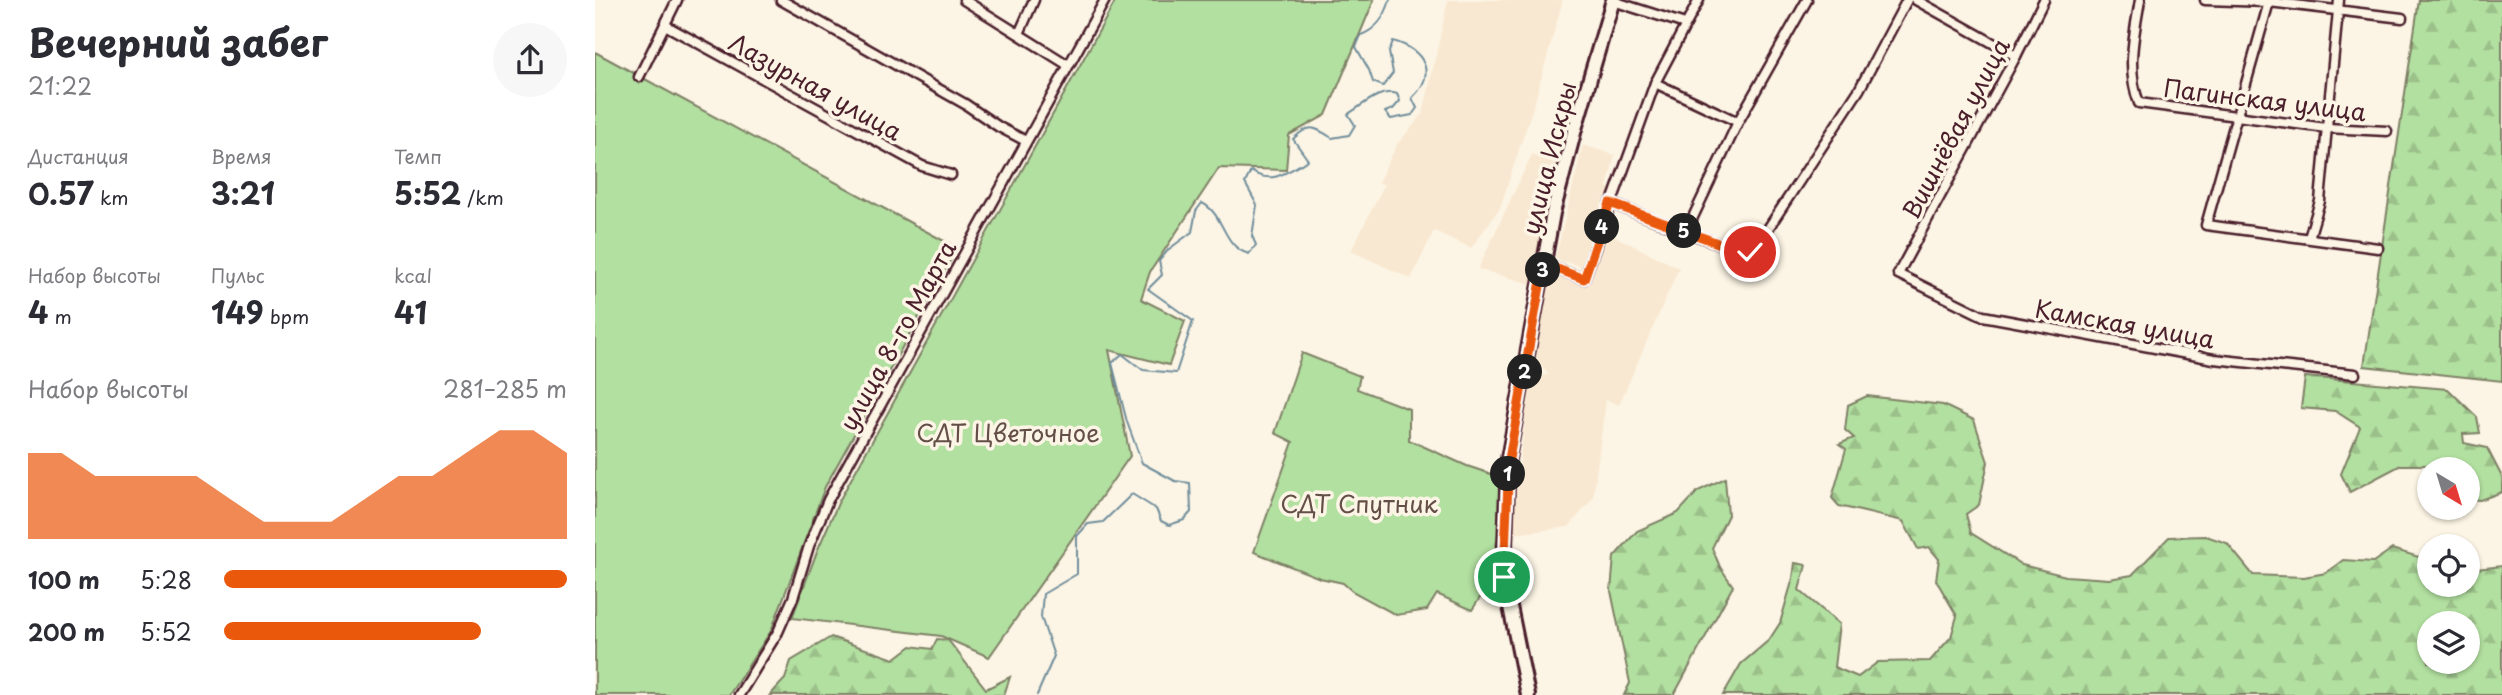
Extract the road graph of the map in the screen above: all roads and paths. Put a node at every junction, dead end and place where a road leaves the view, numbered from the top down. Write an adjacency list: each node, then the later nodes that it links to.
1 (677, 0): 18 (street)
2 (781, 0): 29 (street)
3 (964, 0): 20 (street)
4 (1034, 0): 20 (street)
5 (1105, 0): 22 (street, улица 8-го Марта)
6 (1699, 0): 19 (street)
7 (1807, 0): 26 (street)
8 (1907, 0): 32 (street)
9 (1916, 0): 21 (street)
10 (2044, 0): 21 (street, Вишнёвая улица)
11 (2140, 0): 25 (street, Пагинская улица)
12 (2205, 0): 15 (street)
13 (2339, 0): 16 (street)
14 (1613, 1): 19 (street); 35 (main road, улица Искры)
15 (2269, 2): 16 (street); 25 (street)
16 (2338, 10): 17 (street); 27 (street)
17 (2402, 18)
18 (665, 24): 23 (street); 30 (street, Лазурная улица)
19 (1685, 24): 24 (street)
20 (1019, 34): 22 (street)
21 (2016, 56): 36 (street, Вишнёвая улица)
22 (1068, 65): 29 (street, улица 8-го Марта)
23 (639, 77)
24 (1655, 83): 26 (street); 31 (street)
25 (2235, 117): 27 (street, Пагинская улица); 33 (street)
26 (1738, 122): 32 (street)
27 (2326, 128): 28 (street, Пагинская улица); 33 (street)
28 (2387, 131)
29 (1026, 141): 38 (street, улица 8-го Марта)
30 (951, 175)
31 (1610, 203): 32 (street); 35 (street)
32 (1686, 232)
33 (2309, 238): 34 (street)
34 (2378, 248)
35 (1544, 264): 39 (main road, улица Искры)
36 (1898, 274): 37 (street, Камская улица)
37 (2355, 374)
38 (739, 695)
39 (1528, 695)

